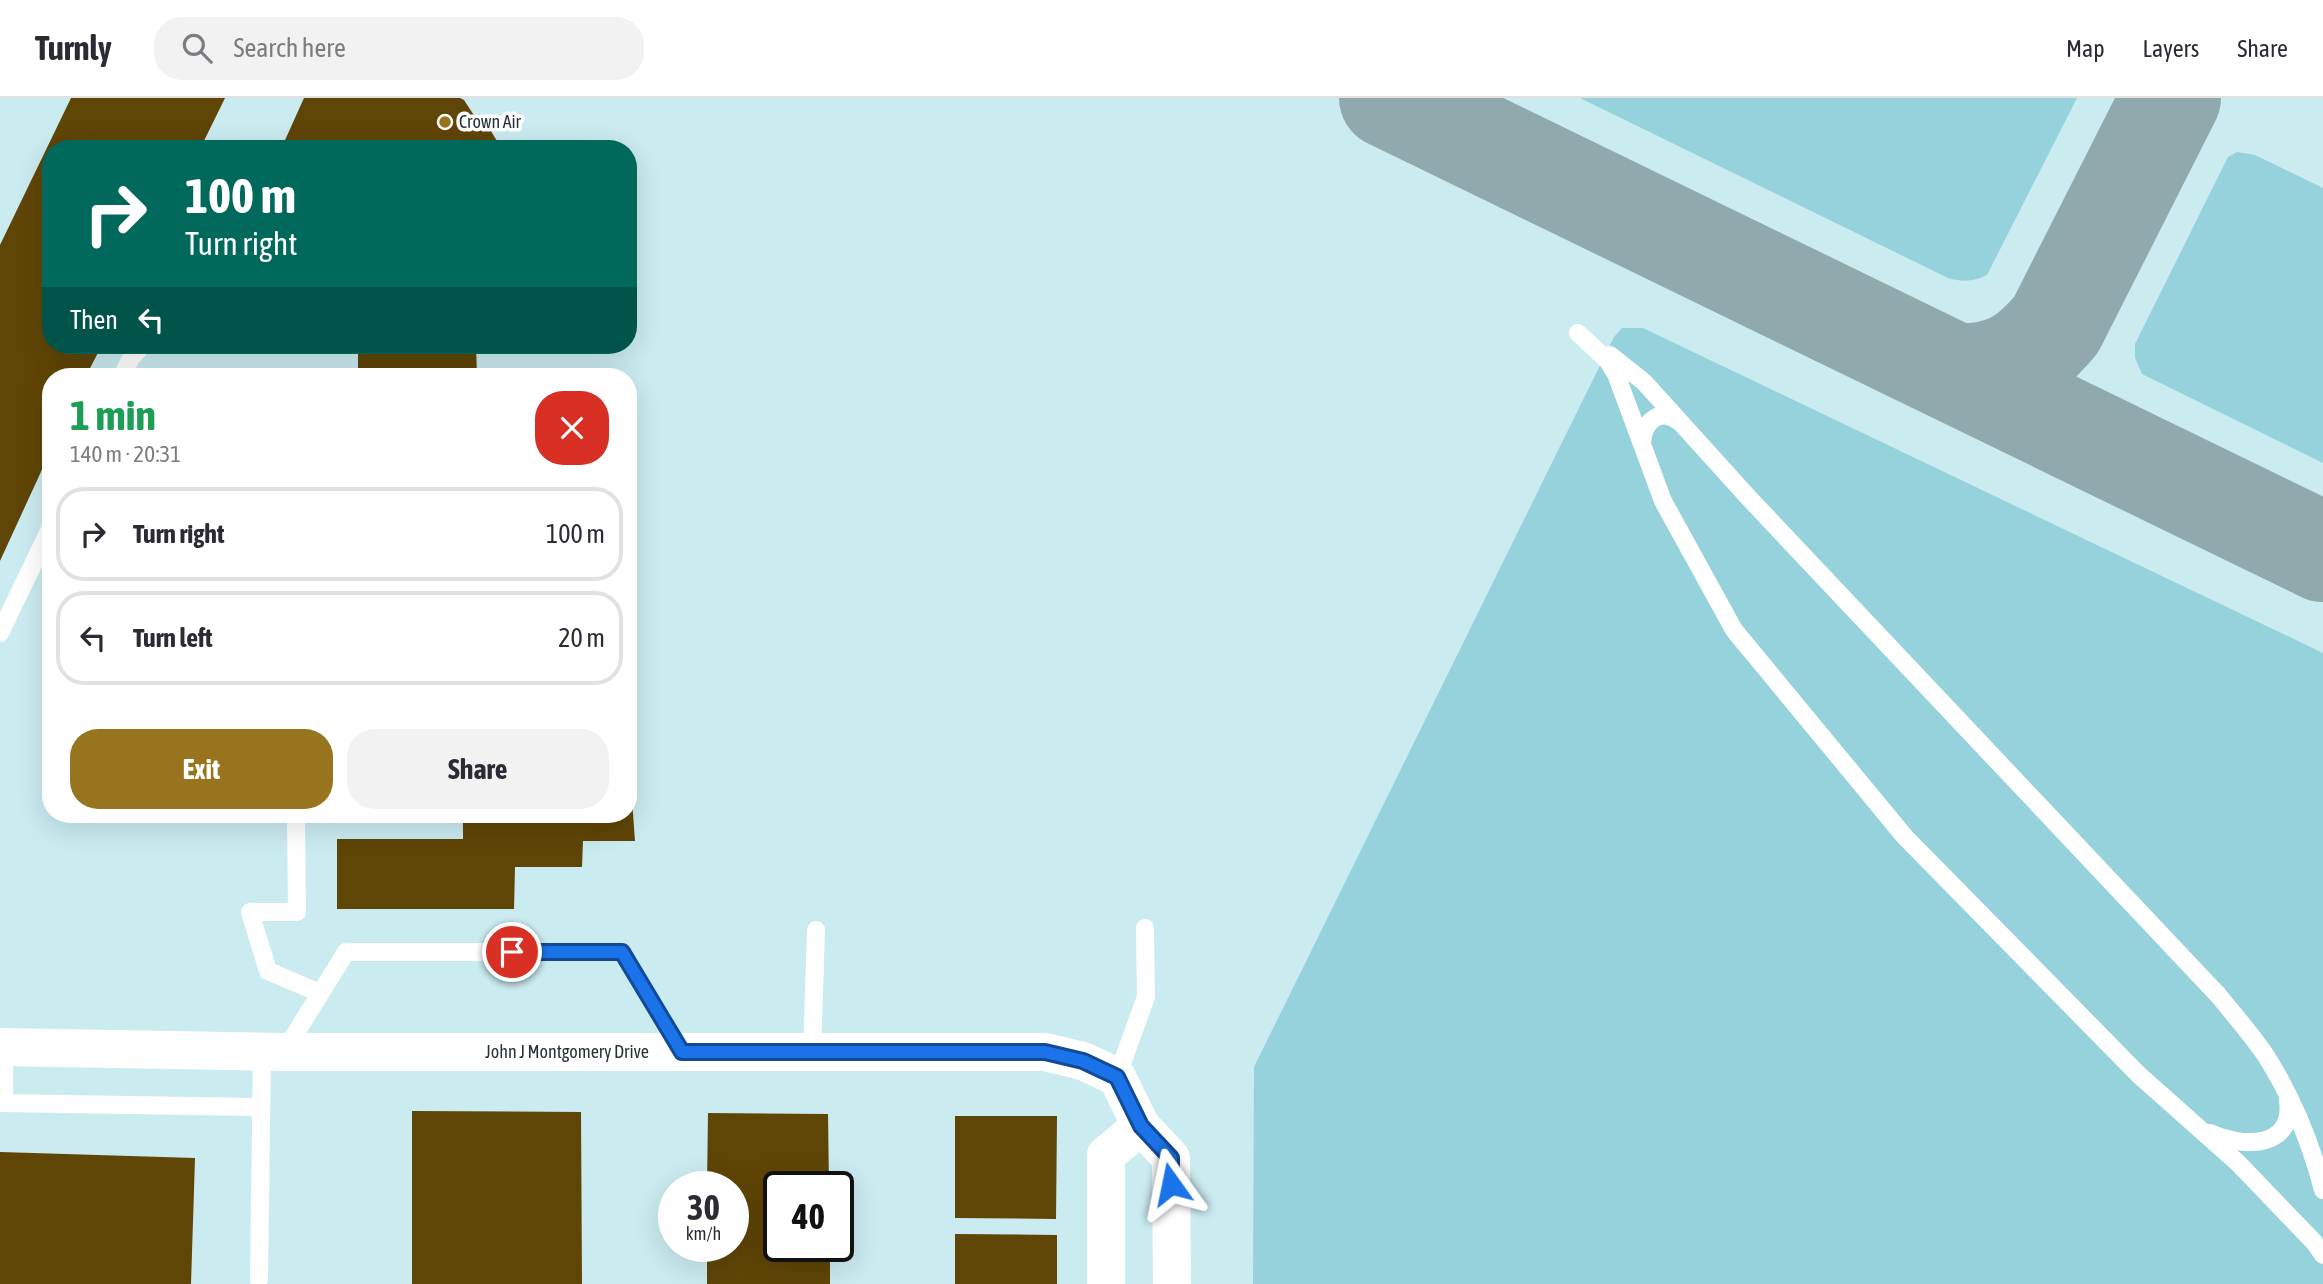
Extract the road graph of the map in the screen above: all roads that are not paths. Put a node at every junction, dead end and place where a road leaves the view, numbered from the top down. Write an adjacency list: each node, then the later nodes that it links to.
1 (1679, 422): 2 (lane); 2 (lane); 14 (lane)
2 (1642, 442): 18 (lane)
3 (42, 546): 4 (lane)
4 (0, 633)
5 (296, 823): 8 (lane)
6 (1145, 928): 13 (lane)
7 (816, 930): 12 (lane)
8 (320, 993): 10 (lane); 11 (lane)
9 (2, 1047): 10 (street, John J Montgomery Drive); 15 (lane)
10 (273, 1052): 11 (street, John J Montgomery Drive); 16 (lane)
11 (682, 1052): 12 (street, John J Montgomery Drive)
12 (812, 1052): 13 (street, John J Montgomery Drive)
13 (1117, 1077): 17 (street)
14 (2282, 1085): 18 (lane); 19 (lane)
15 (2, 1103): 16 (lane)
16 (261, 1107): 21 (lane)
17 (1141, 1126): 22 (street); 23 (street)
18 (2201, 1129): 20 (lane)
19 (2322, 1185)
20 (2323, 1255)
21 (259, 1279)
22 (1106, 1284)
23 (1172, 1284)

